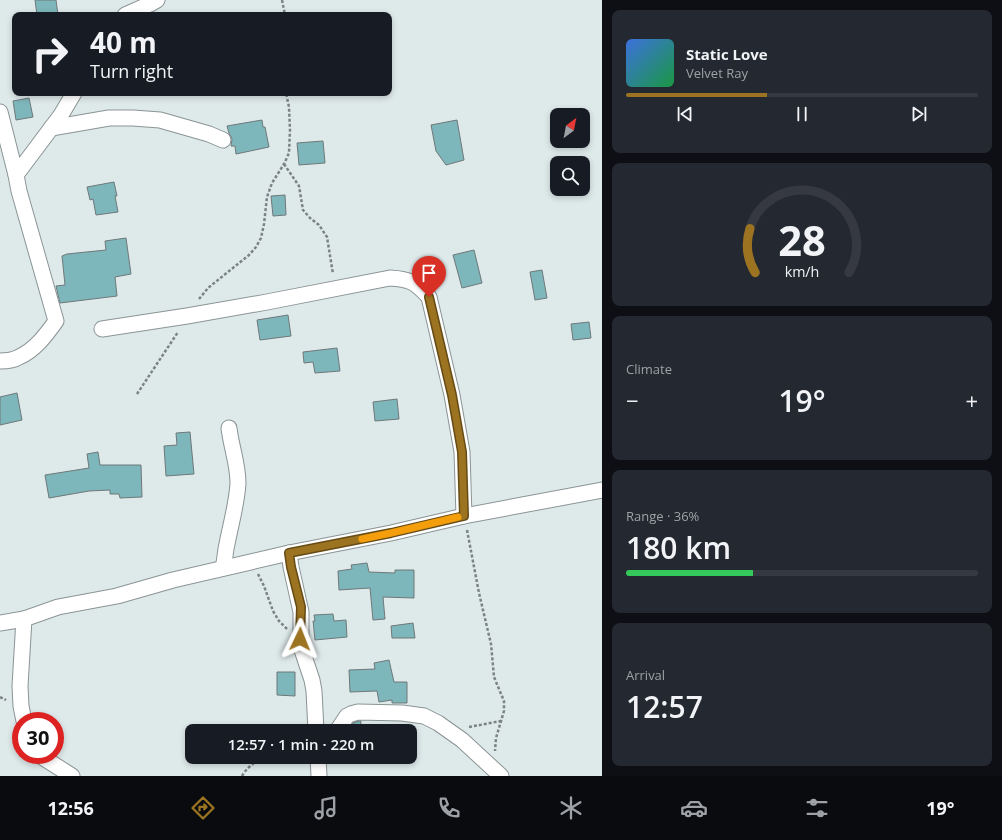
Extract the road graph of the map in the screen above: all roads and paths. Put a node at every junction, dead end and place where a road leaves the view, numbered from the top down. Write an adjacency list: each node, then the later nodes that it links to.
1 (157, 0): 3 (street)
2 (282, 0): 4 (path)
3 (132, 12)
4 (284, 12)
5 (72, 96): 8 (street)
6 (287, 96): 10 (path)
7 (0, 112): 11 (street)
8 (51, 128): 9 (street); 11 (street)
9 (223, 140)
10 (284, 164): 12 (path); 13 (path)
11 (16, 175): 15 (street)
12 (336, 289): 13 (street); 19 (street)
13 (187, 316): 14 (street); 16 (path)
14 (102, 329)
15 (0, 361)
16 (137, 394)
17 (229, 428): 22 (street)
18 (602, 490): 19 (street)
19 (464, 516): 20 (street); 27 (path)
20 (289, 553): 21 (street); 25 (street)
21 (252, 561): 22 (street); 25 (path)
22 (223, 568): 23 (street)
23 (24, 619): 24 (street); 26 (street)
24 (0, 623)
25 (300, 639): 28 (street)
26 (22, 712)
27 (501, 721): 30 (path); 34 (path)
28 (316, 724)
29 (342, 724): 30 (street)
30 (446, 729): 34 (street)
31 (52, 764): 35 (street)
32 (253, 764): 36 (path)
33 (318, 764): 37 (street)
34 (498, 773)
35 (68, 775)
36 (242, 776)
37 (318, 776)

